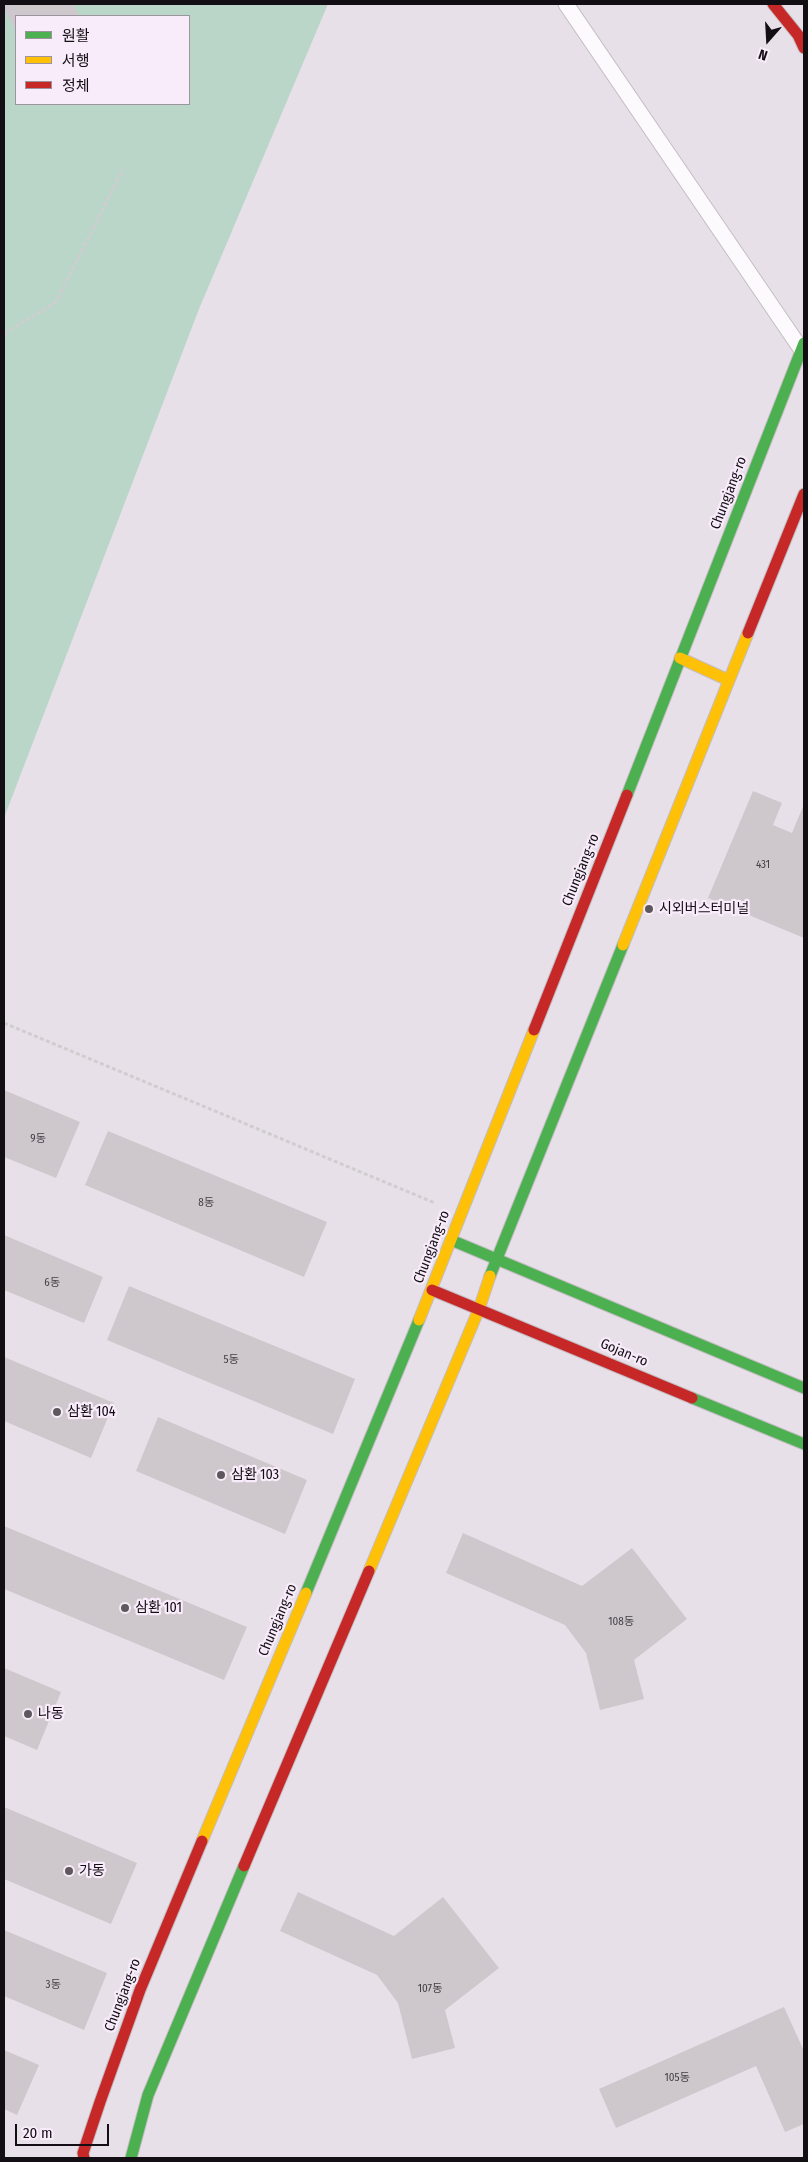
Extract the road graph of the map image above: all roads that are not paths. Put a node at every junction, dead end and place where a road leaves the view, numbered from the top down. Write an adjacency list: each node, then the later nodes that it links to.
1 (566, 4): 4 (lane)
2 (772, 4): 3 (street)
3 (804, 48)
4 (803, 346): 6 (street, Chungjang-ro)
5 (804, 494): 7 (street)
6 (680, 658): 7 (street); 8 (street, Chungjang-ro)
7 (728, 680): 9 (street)
8 (451, 1240): 9 (street); 10 (street, Chungjang-ro)
9 (496, 1259): 11 (street); 12 (street)
10 (432, 1290): 11 (street, Gojan-ro); 14 (street, Chungjang-ro)
11 (479, 1309): 13 (street, Gojan-ro); 16 (street)
12 (804, 1388)
13 (804, 1444)
14 (84, 2156): 15 (street)
15 (97, 2158)
16 (130, 2158)

